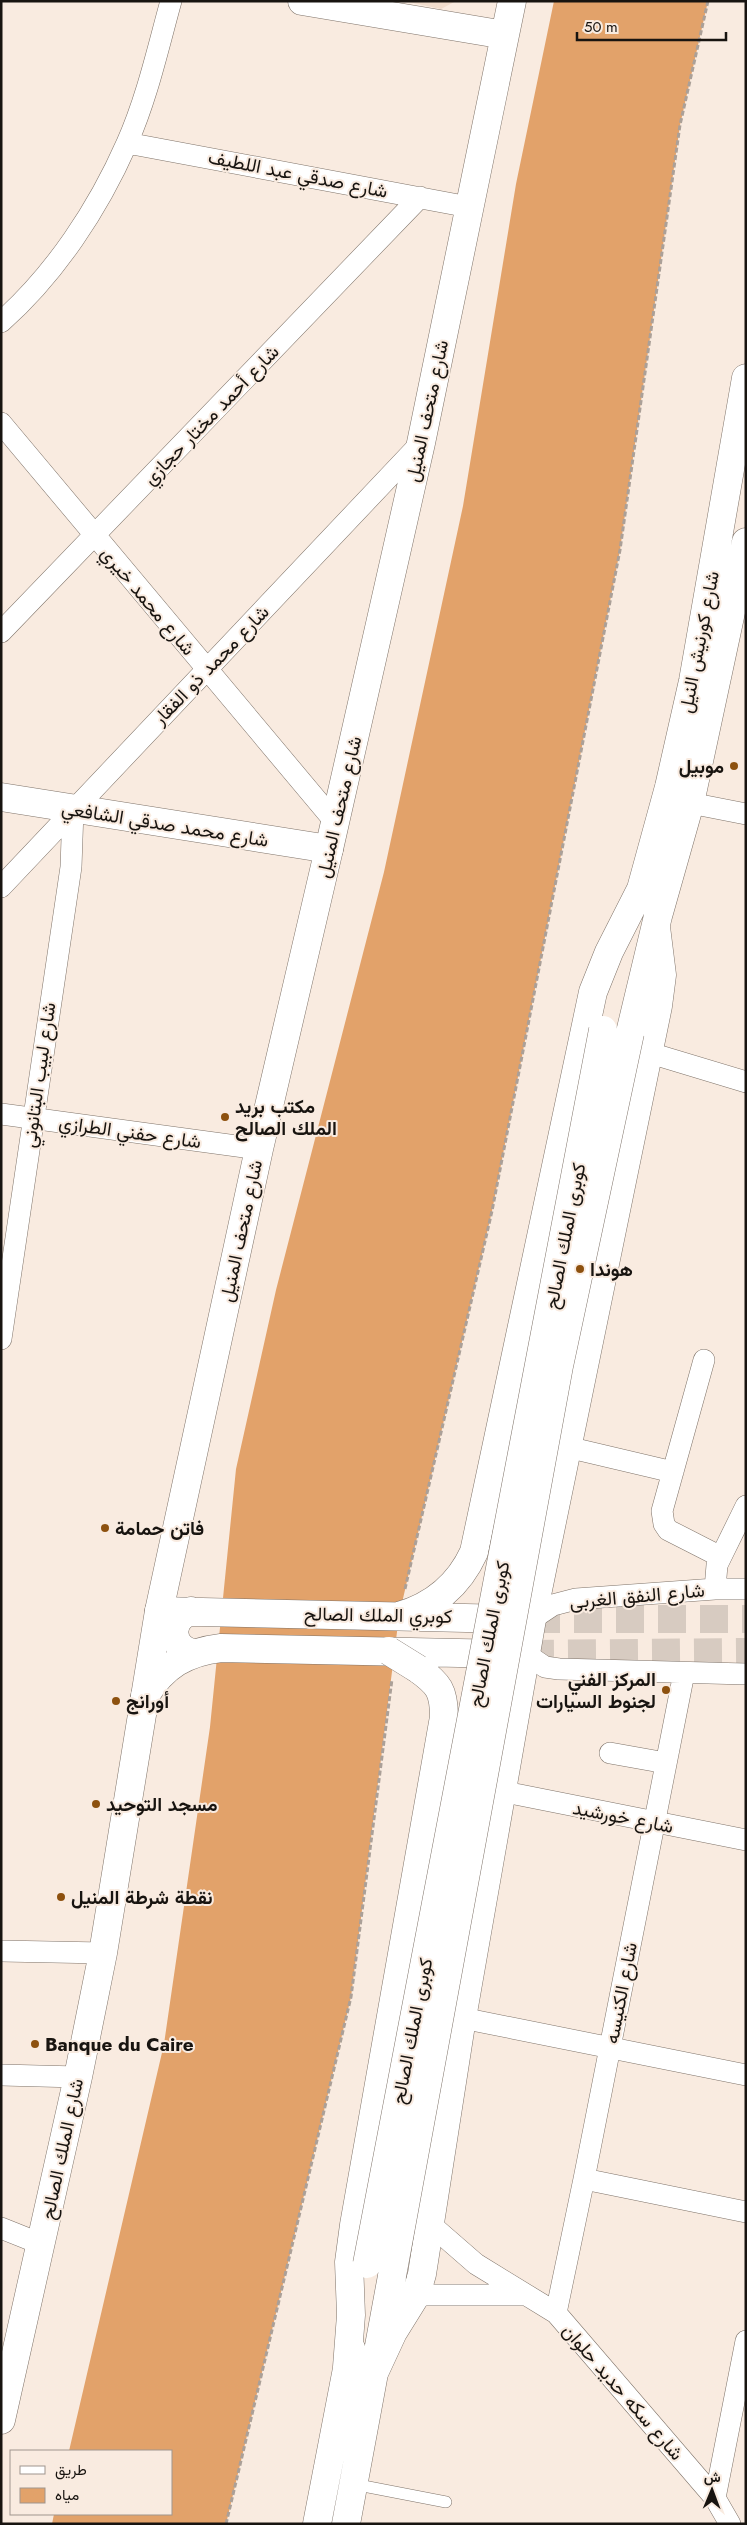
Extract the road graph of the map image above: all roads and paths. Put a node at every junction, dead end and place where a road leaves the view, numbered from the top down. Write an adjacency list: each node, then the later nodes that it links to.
1 (171, 1): 6 (street)
2 (302, 1): 5 (main road)
3 (512, 1): 5 (main road, شارع متحف المنيل)
4 (708, 1): 43 (path)
5 (505, 35): 8 (main road, شارع متحف المنيل)
6 (127, 142): 7 (street, شارع صدقي عبد اللطيف); 9 (street)
7 (420, 197): 8 (street, شارع صدقي عبد اللطيف); 13 (street, شارع أحمد مختار حجازي)
8 (469, 207): 12 (main road, شارع متحف المنيل)
9 (1, 322)
10 (746, 378): 24 (main road, شارع كورنيش النيل)
11 (1, 423): 13 (street, شارع محمد خيري)
12 (421, 443): 16 (street, شارع محمد ذو الفقار); 21 (main road, شارع متحف المنيل)
13 (94, 536): 15 (street, شارع أحمد مختار حجازي); 16 (street, شارع محمد خيري)
14 (744, 559): 18 (main road, شارع كورنيش النيل)
15 (1, 632)
16 (207, 670): 19 (street, شارع محمد ذو الفقار); 21 (street, شارع محمد خيري)
17 (1, 797): 19 (main road, شارع محمد صدقي الشافعي)
18 (690, 803): 20 (street); 25 (main road, شارع كورنيش النيل)
19 (73, 810): 22 (main road, شارع محمد صدقي الشافعي); 23 (street, شارع محمد ذو الفقار); 29 (street, شارع لبيب البتانوني)
20 (746, 814)
21 (336, 823): 22 (main road, شارع متحف المنيل)
22 (329, 849): 30 (main road, شارع متحف المنيل)
23 (1, 887)
24 (636, 902): 35 (main road); 74 (main road, كوبرى الملك الصالح, bridge)
25 (656, 927): 26 (main road); 75 (main road, كوبرى الملك الصالح, bridge)
26 (650, 1053): 27 (street); 33 (main road)
27 (746, 1082)
28 (1, 1114): 29 (street, شارع حفني الطرازي)
29 (33, 1118): 30 (street, شارع حفني الطرازي); 31 (street, شارع لبيب البتانوني)
30 (259, 1149): 41 (main road, شارع متحف المنيل)
31 (1, 1340)
32 (704, 1360): 34 (street)
33 (567, 1447): 34 (street); 36 (main road)
34 (673, 1472): 38 (street)
35 (490, 1476): 36 (main road); 43 (main road)
36 (559, 1485): 44 (main road)
37 (746, 1506): 38 (street)
38 (721, 1557): 39 (street)
39 (715, 1589): 40 (street, شارع النفق الغربى); 44 (street, شارع النفق الغربى)
40 (746, 1589)
41 (159, 1611): 42 (main road, كوبري الملك الصالح); 50 (main road, شارع الملك الصالح)
42 (191, 1611): 43 (main road, كوبري الملك الصالح); 46 (main road)
43 (399, 1616): 44 (main road, كوبري الملك الصالح)
44 (532, 1619): 47 (main road)
45 (392, 1652): 46 (main road, كوبري الملك الصالح); 47 (main road, كوبري الملك الصالح); 53 (main road, bridge); 80 (path)
46 (193, 1653): 50 (main road, كوبري الملك الصالح)
47 (526, 1654): 48 (street); 54 (main road)
48 (684, 1673): 49 (street); 52 (street, شارع الكنيسه)
49 (746, 1674)
50 (145, 1696): 58 (main road, شارع الملك الصالح)
51 (610, 1753): 52 (street)
52 (666, 1763): 55 (street, شارع الكنيسه)
53 (435, 1776): 54 (main road); 74 (main road)
54 (501, 1789): 55 (street, شارع خورشيد); 59 (main road)
55 (654, 1824): 56 (street, شارع خورشيد); 60 (street, شارع الكنيسه)
56 (746, 1840)
57 (1, 1951): 58 (street)
58 (103, 1953): 63 (main road, شارع الملك الصالح)
59 (462, 2018): 60 (street); 66 (main road)
60 (610, 2048): 62 (street); 64 (street, شارع الكنيسه)
61 (1, 2075): 63 (street)
62 (746, 2075)
63 (78, 2077): 68 (main road, شارع الملك الصالح)
64 (584, 2179): 65 (street); 71 (street, شارع الكنيسه)
65 (746, 2212)
66 (430, 2224): 69 (main road); 70 (street, شارع سكه حديد حلوان)
67 (1, 2228): 68 (street)
68 (41, 2244): 73 (main road, شارع الملك الصالح)
69 (416, 2295): 70 (street, شارع سكه حديد حلوان); 75 (main road)
70 (524, 2295): 71 (street, شارع سكه حديد حلوان)
71 (556, 2313): 78 (street, شارع سكه حديد حلوان)
72 (746, 2341): 78 (street)
73 (9, 2357): 76 (main road, شارع الملك الصالح)
74 (347, 2367): 81 (main road)
75 (374, 2373): 77 (main road)
76 (1, 2420)
77 (353, 2484): 79 (lane); 82 (main road)
78 (714, 2498): 83 (street, شارع سكه حديد حلوان)
79 (446, 2502)
80 (226, 2524)
81 (317, 2524)
82 (346, 2524)
83 (730, 2524)

